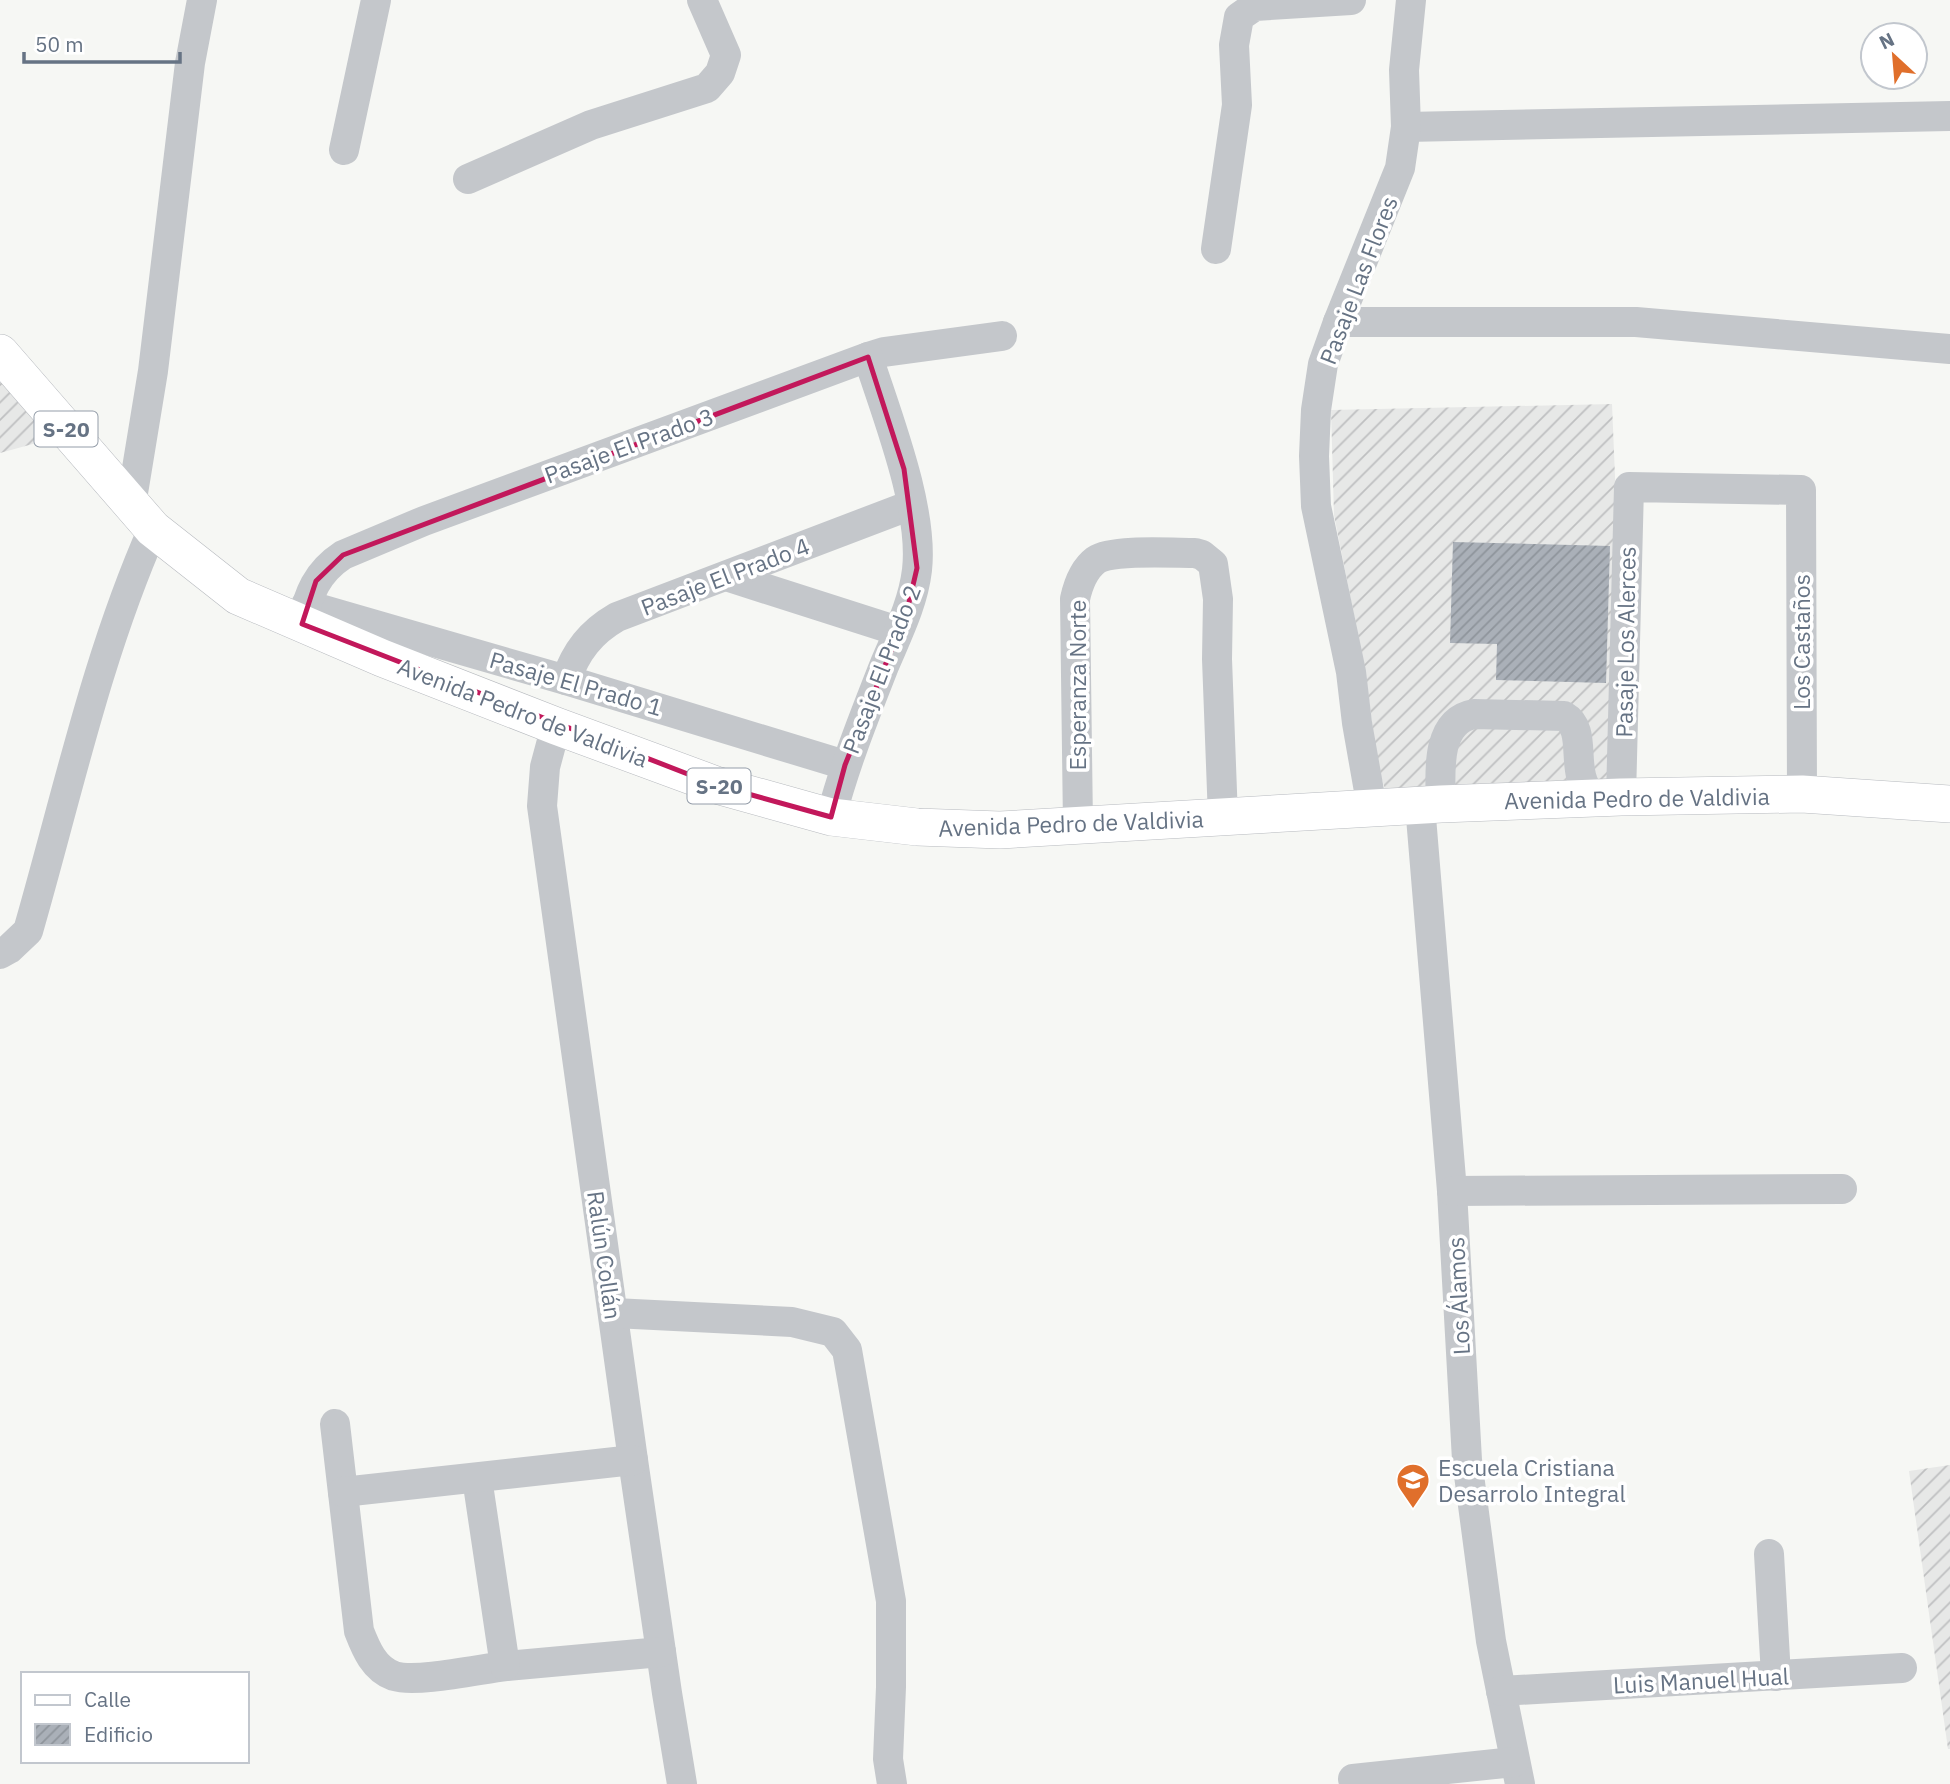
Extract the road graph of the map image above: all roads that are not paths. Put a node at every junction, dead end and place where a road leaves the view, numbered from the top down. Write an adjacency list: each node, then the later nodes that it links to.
1 (202, 0): 18 (street)
2 (376, 0): 8 (street)
3 (702, 0): 9 (street)
4 (1351, 0): 10 (street)
5 (1411, 0): 7 (street, Pasaje Las Flores)
6 (1950, 116): 7 (street)
7 (1406, 127): 11 (street, Pasaje Las Flores)
8 (344, 150)
9 (468, 179)
10 (1216, 249)
11 (1338, 322): 13 (street); 29 (street, Pasaje Las Flores)
12 (1002, 336): 15 (street, Pasaje El Prado 3)
13 (1950, 349)
14 (0, 353): 18 (main road, Avenida Pedro de Valdivia / S-20)
15 (868, 357): 17 (street, Pasaje El Prado 2); 20 (street, Pasaje El Prado 3)
16 (1629, 487): 25 (street, Los Castaños); 26 (street, Pasaje Los Alerces)
17 (911, 505): 19 (street, Pasaje El Prado 4); 21 (street, Pasaje El Prado 2)
18 (142, 517): 20 (main road, Avenida Pedro de Valdivia / S-20); 33 (street)
19 (726, 576): 21 (street); 22 (street, Pasaje El Prado 4)
20 (304, 615): 22 (street, Pasaje El Prado 1); 23 (main road, Avenida Pedro de Valdivia / S-20)
21 (898, 631): 24 (street, Pasaje El Prado 2)
22 (566, 680): 24 (street, Pasaje El Prado 1)
23 (556, 726): 30 (main road, Avenida Pedro de Valdivia / S-20); 36 (street, Ralún Collán)
24 (845, 765): 30 (street, Pasaje El Prado 2)
25 (1802, 794): 26 (main road, Avenida Pedro de Valdivia); 27 (main road, Avenida Pedro de Valdivia)
26 (1607, 797): 28 (main road, Avenida Pedro de Valdivia); 28 (street, Los Álamos)
27 (1950, 804)
28 (1430, 805): 29 (main road, Avenida Pedro de Valdivia); 35 (street, Los Álamos)
29 (1372, 808): 31 (main road, Avenida Pedro de Valdivia / S-20)
30 (831, 817): 32 (main road, Avenida Pedro de Valdivia / S-20)
31 (1223, 818): 32 (main road, Avenida Pedro de Valdivia / S-20); 32 (street, Esperanza Norte)
32 (1078, 827)
33 (0, 954)
34 (1842, 1189): 35 (street)
35 (1452, 1191): 46 (street, Los Álamos)
36 (614, 1313): 38 (street, Ralún Collán); 50 (street)
37 (335, 1424): 40 (street)
38 (633, 1460): 39 (street); 42 (street, Ralún Collán)
39 (477, 1478): 40 (street); 43 (street)
40 (343, 1492): 43 (street)
41 (1769, 1554): 45 (street)
42 (661, 1652): 43 (street); 49 (street, Ralún Collán)
43 (505, 1666)
44 (1902, 1668): 45 (street, Luis Manuel Hual)
45 (1776, 1676): 46 (street, Luis Manuel Hual)
46 (1501, 1691): 47 (street, Los Álamos)
47 (1517, 1773): 48 (street)
48 (1353, 1779)
49 (682, 1784)
50 (892, 1784)

